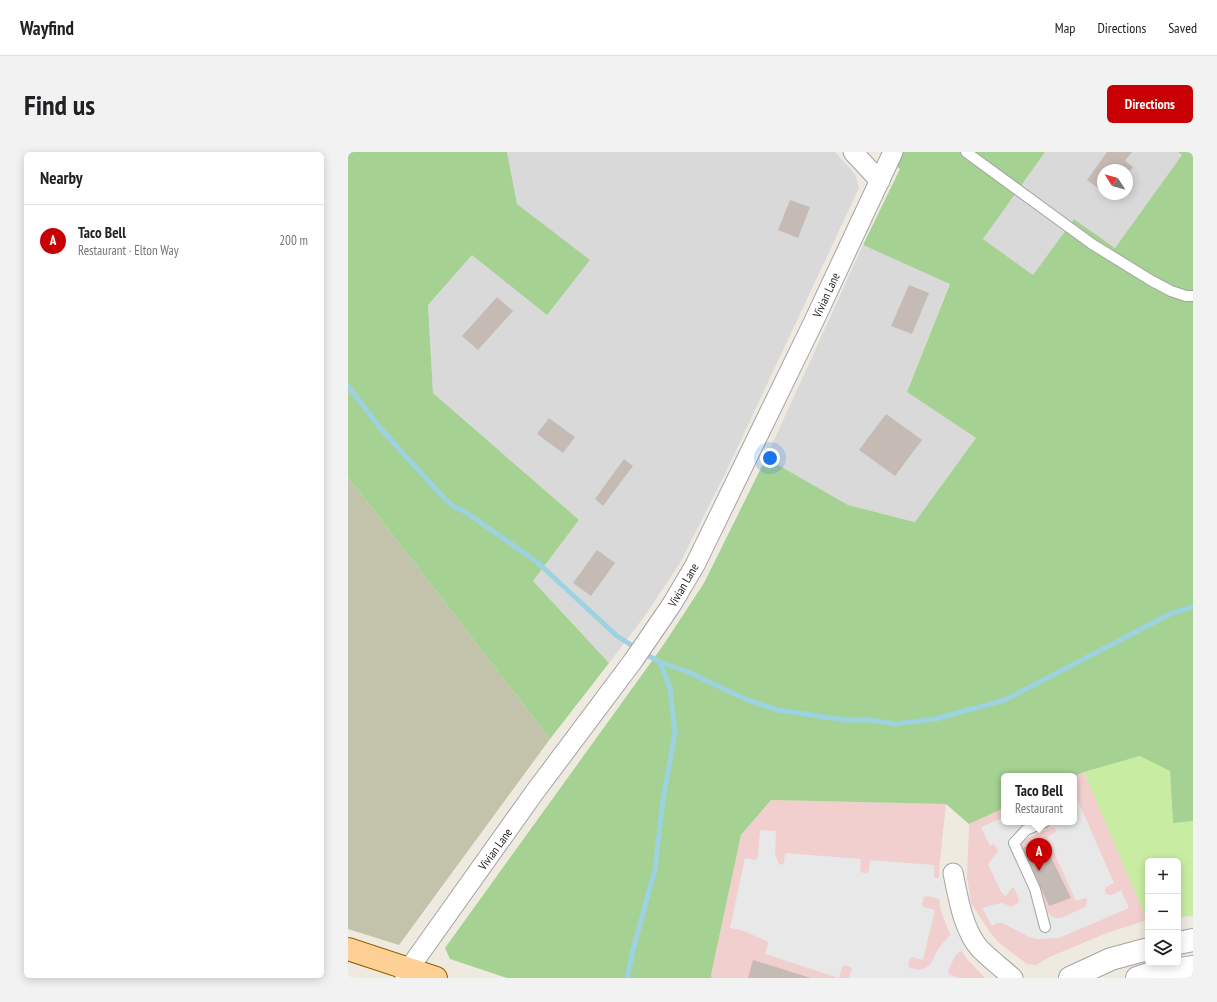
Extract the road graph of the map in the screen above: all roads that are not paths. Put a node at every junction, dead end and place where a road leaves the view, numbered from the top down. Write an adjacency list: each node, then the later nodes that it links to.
1 (853, 152): 4 (street)
2 (892, 152): 4 (street, Vivian Lane)
3 (966, 152): 5 (lane)
4 (880, 181): 14 (street, Vivian Lane)
5 (1193, 296)
6 (1038, 825): 8 (lane)
7 (953, 873): 16 (street)
8 (1045, 927)
9 (1193, 940): 10 (street)
10 (1181, 942)
11 (348, 949): 14 (main road)
12 (1145, 950): 17 (street)
13 (1193, 967): 18 (street)
14 (406, 974): 15 (main road)
15 (436, 978)
16 (1013, 978)
17 (1070, 978)
18 (1137, 978)

